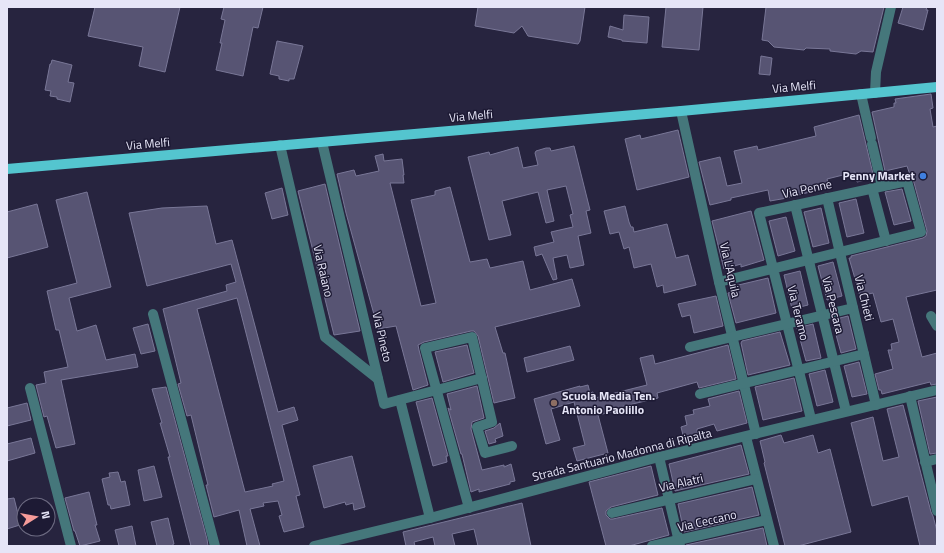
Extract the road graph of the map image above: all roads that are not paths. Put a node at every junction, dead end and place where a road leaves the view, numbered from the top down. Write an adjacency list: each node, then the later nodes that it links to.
1 (891, 7): 3 (street)
2 (937, 87): 3 (main road, Via Melfi)
3 (875, 93): 4 (main road, Via Melfi)
4 (861, 94): 5 (main road, Via Melfi); 9 (street)
5 (681, 111): 6 (main road, Via Melfi); 17 (street, Via L'Aquila)
6 (322, 142): 7 (main road, Via Melfi); 30 (street, Via Pineto)
7 (280, 145): 8 (main road, Via Melfi); 30 (street, Via Raiano)
8 (7, 169)
9 (877, 187): 10 (street, Via Penne); 13 (street); 13 (street, Via Penne)
10 (827, 198): 11 (street, Via Penne); 14 (street, Via Chieti)
11 (795, 205): 12 (street, Via Penne); 15 (street, Via Pescara)
12 (759, 213): 16 (street, Via Teramo)
13 (886, 241): 14 (street)
14 (840, 252): 15 (street); 18 (street, Via Chieti)
15 (808, 260): 16 (street); 20 (street, Via Pescara)
16 (773, 269): 17 (street); 22 (street, Via Teramo)
17 (719, 282): 24 (street, Via L'Aquila)
18 (853, 308): 20 (street); 26 (street, Via Chieti)
19 (152, 314): 56 (street)
20 (822, 315): 22 (street); 27 (street, Via Pescara)
21 (931, 316): 23 (street)
22 (787, 324): 24 (street); 28 (street, Via Teramo)
23 (937, 326)
24 (732, 337): 25 (street); 31 (street, Via L'Aquila)
25 (690, 347)
26 (864, 354): 27 (street); 38 (street, Via Chieti)
27 (833, 361): 28 (street); 39 (street, Via Pescara)
28 (799, 370): 31 (street); 40 (street, Via Teramo)
29 (482, 378): 33 (street); 33 (street); 43 (street)
30 (378, 379): 37 (street, Via Pineto)
31 (744, 383): 35 (street); 41 (street, Via L'Aquila)
32 (30, 388): 55 (street)
33 (437, 390): 37 (street); 49 (street)
34 (937, 390): 36 (street, Strada Santuario Madonna di Ripalta)
35 (700, 394)
36 (910, 396): 38 (street, Strada Santuario Madonna di Ripalta); 46 (street)
37 (400, 400): 52 (street)
38 (876, 405): 39 (street, Strada Santuario Madonna di Ripalta)
39 (846, 411): 40 (street, Strada Santuario Madonna di Ripalta)
40 (811, 419): 41 (street, Strada Santuario Madonna di Ripalta)
41 (756, 434): 42 (street, Strada Santuario Madonna di Ripalta)
42 (746, 437): 44 (street, Strada Santuario Madonna di Ripalta); 47 (street)
43 (512, 446)
44 (659, 457): 48 (street); 49 (street, Strada Santuario Madonna di Ripalta)
45 (937, 459): 46 (street)
46 (925, 462): 50 (street)
47 (756, 479): 48 (street, Via Alatri); 53 (street)
48 (669, 499): 51 (street, Via Alatri); 54 (street)
49 (469, 508): 52 (street, Strada Santuario Madonna di Ripalta)
50 (937, 511)
51 (612, 513)
52 (430, 518): 57 (street, Strada Santuario Madonna di Ripalta)
53 (767, 520): 54 (street, Via Ceccano); 59 (street)
54 (680, 543): 58 (street, Via Ceccano)
55 (71, 546)
56 (215, 546)
57 (314, 546)
58 (652, 546)
59 (774, 546)

